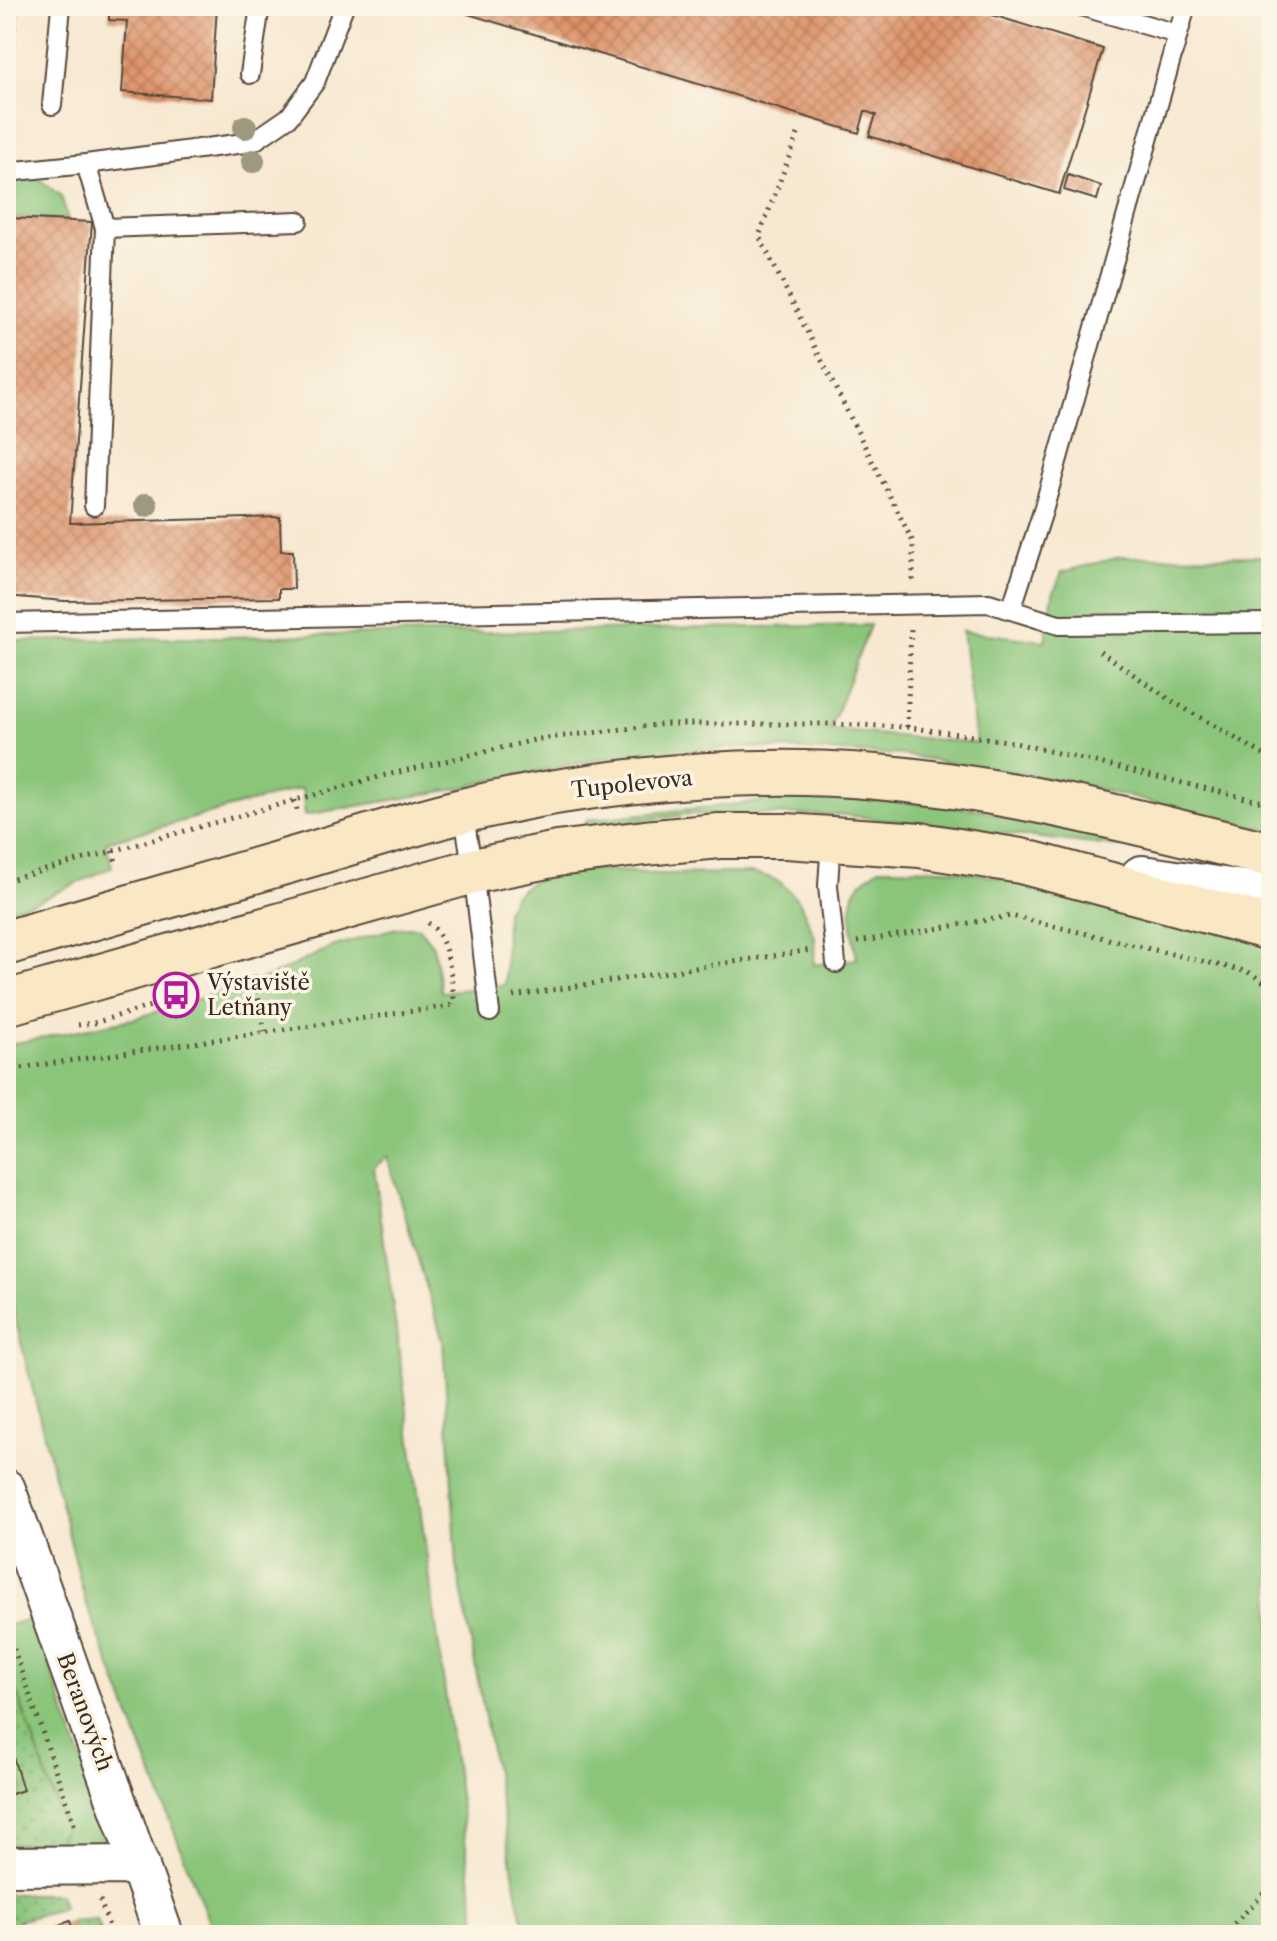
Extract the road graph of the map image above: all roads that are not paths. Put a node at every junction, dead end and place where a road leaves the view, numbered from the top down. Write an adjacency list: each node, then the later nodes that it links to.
1 (61, 6): 8 (lane)
2 (260, 6): 7 (lane)
3 (344, 6): 9 (lane)
4 (1081, 6): 6 (lane)
5 (1186, 6): 6 (lane)
6 (1177, 34): 14 (lane)
7 (250, 74)
8 (52, 105)
9 (86, 164): 10 (lane); 12 (lane)
10 (6, 172)
11 (298, 221): 12 (lane)
12 (105, 228): 13 (lane)
13 (94, 506)
14 (1011, 610): 15 (lane); 16 (lane)
15 (6, 623)
16 (1271, 623)
17 (463, 811): 19 (main road, Tupolevova); 21 (lane); 24 (main road, Tupolevova)
18 (831, 839): 20 (main road); 21 (main road); 25 (lane)
19 (1267, 853)
20 (1021, 861): 22 (street); 23 (main road)
21 (473, 871): 26 (main road); 27 (lane)
22 (1271, 899)
23 (1271, 928)
24 (6, 943)
25 (836, 963)
26 (6, 1003)
27 (490, 1012)
28 (6, 1489): 29 (street, Beranových)
29 (140, 1865): 30 (street); 31 (street, Beranových)
30 (6, 1866)
31 (164, 1935)

